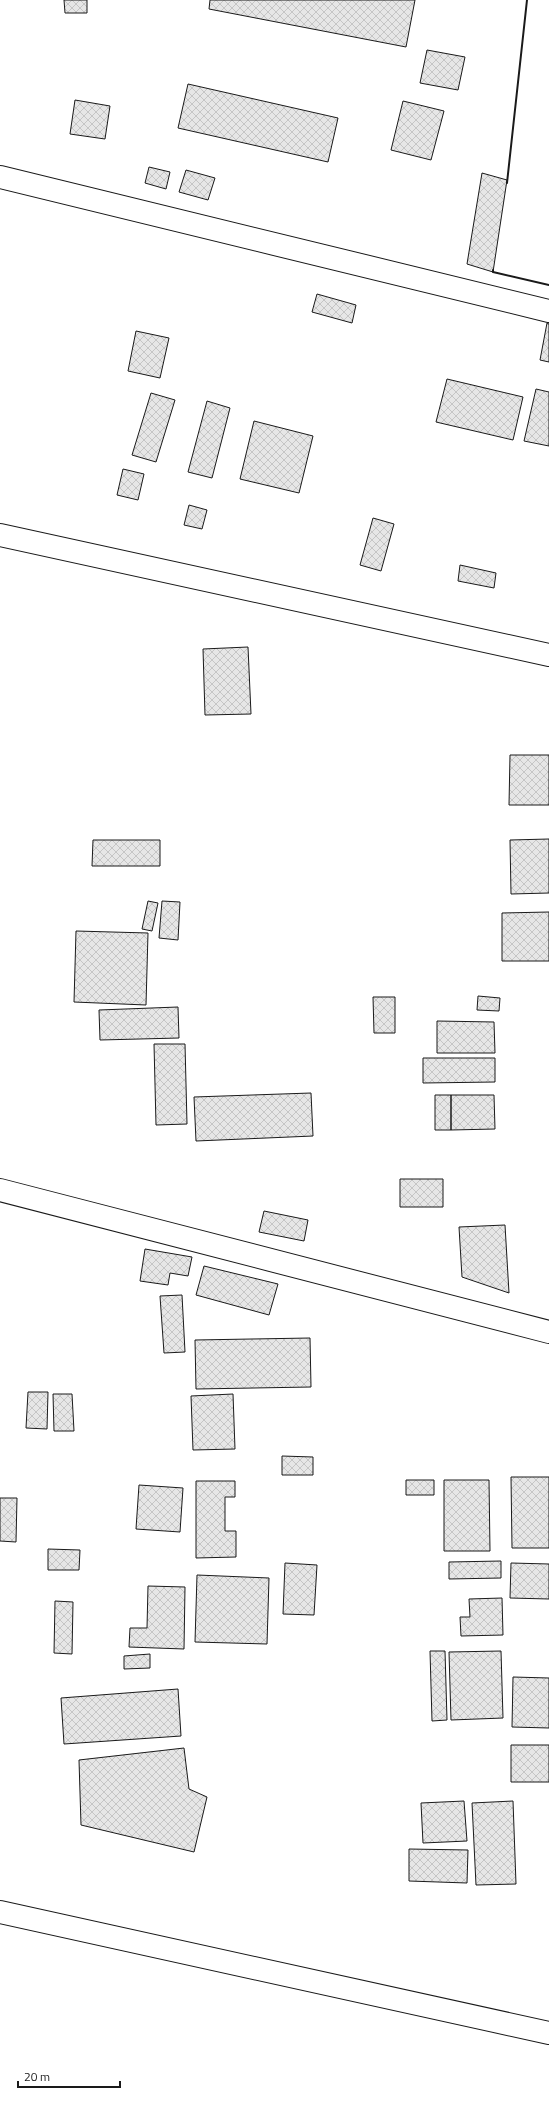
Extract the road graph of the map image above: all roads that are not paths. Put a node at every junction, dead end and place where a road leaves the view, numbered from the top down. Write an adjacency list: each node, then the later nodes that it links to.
1 (0, 177): 2 (street)
2 (549, 311)
3 (0, 535): 4 (street)
4 (549, 655)
5 (0, 1190): 6 (street)
6 (549, 1332)
7 (0, 1912): 8 (street)
8 (549, 2033)

